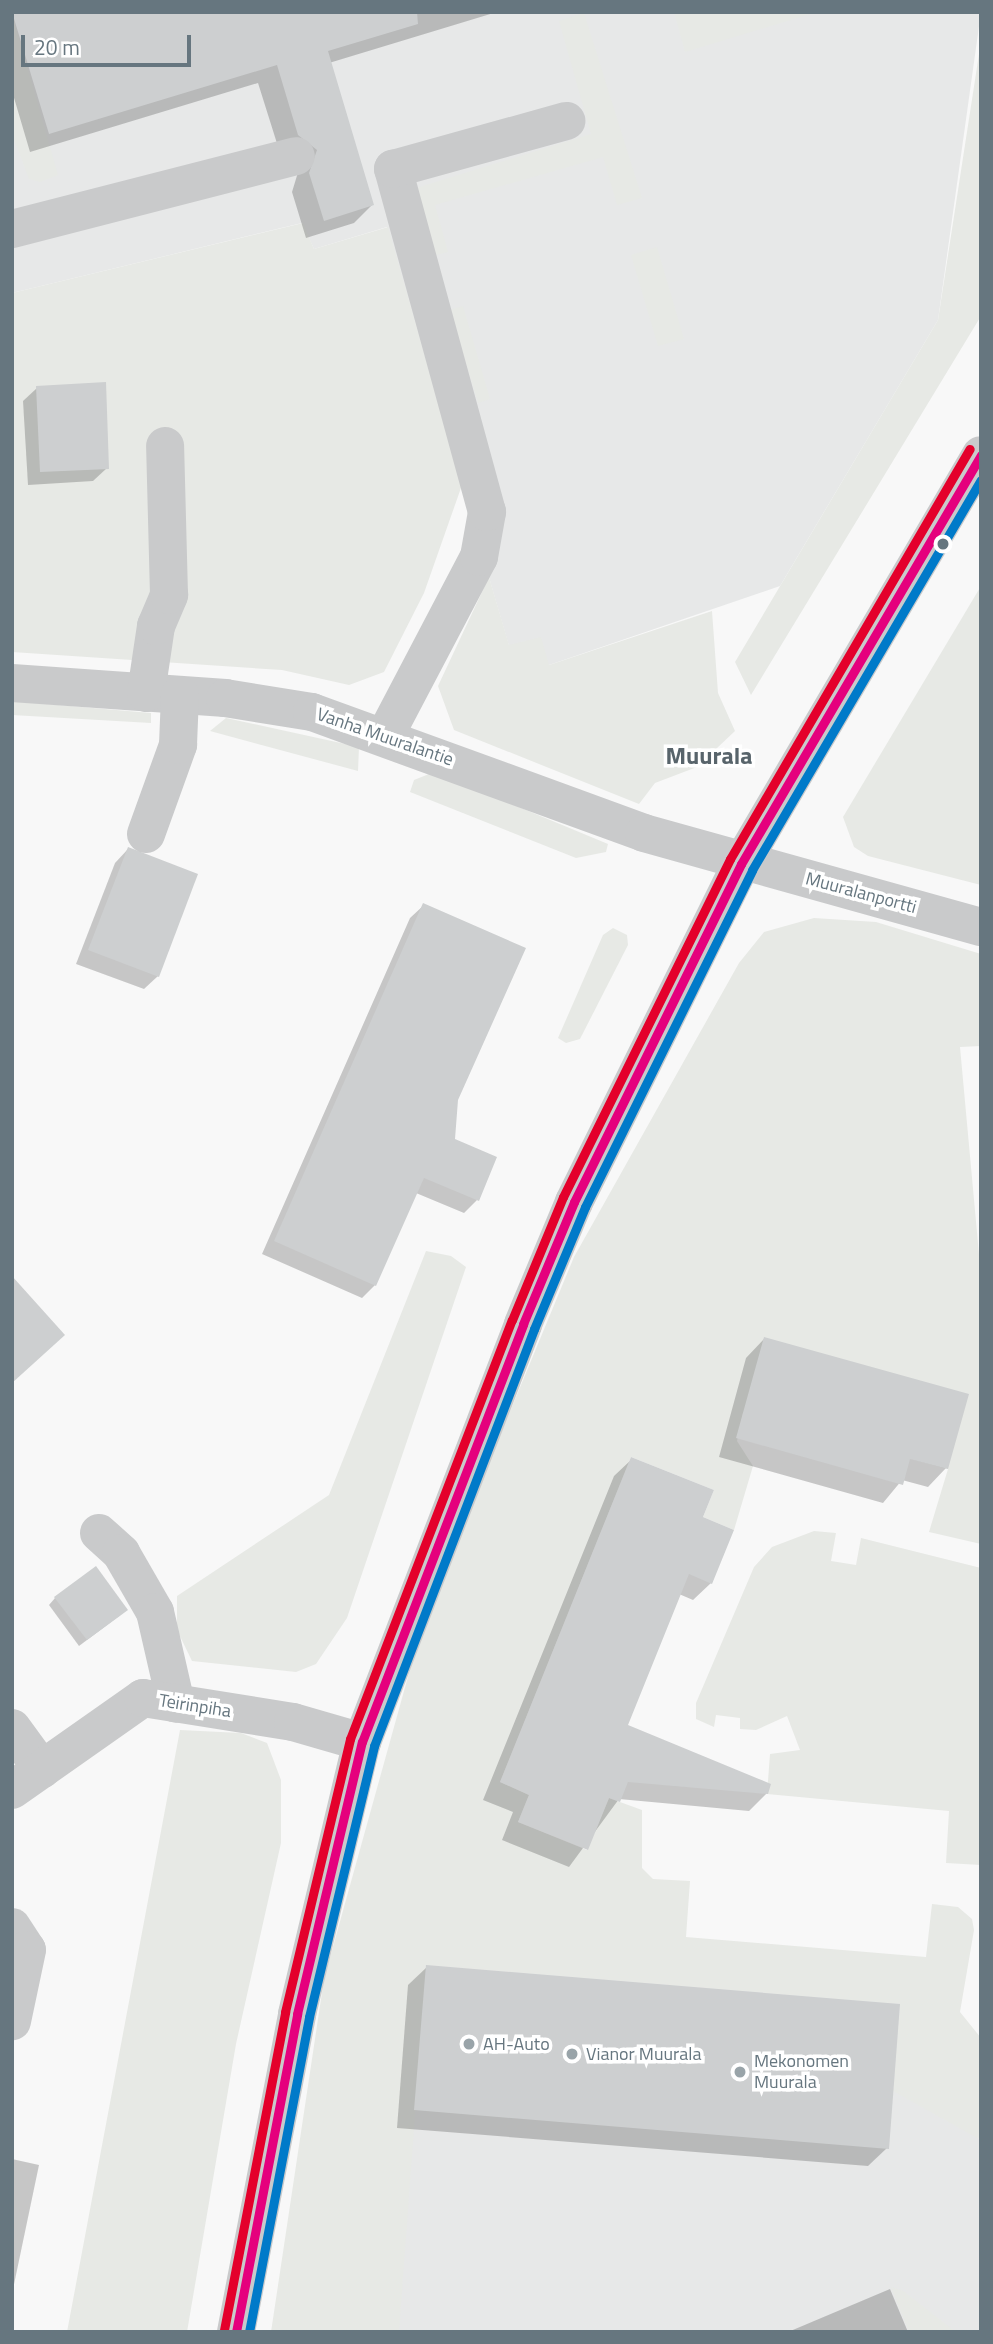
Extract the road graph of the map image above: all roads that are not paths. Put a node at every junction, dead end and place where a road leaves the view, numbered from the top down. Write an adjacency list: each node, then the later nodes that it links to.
1 (566, 121): 8 (street)
2 (296, 156): 3 (street)
3 (12, 229)
4 (165, 446): 7 (street)
5 (981, 455): 10 (street)
6 (12, 683): 7 (street, Vanha Muuralantie)
7 (163, 694): 8 (street, Vanha Muuralantie); 9 (street)
8 (386, 734): 10 (street, Vanha Muuralantie)
9 (146, 834)
10 (741, 864): 11 (street, Muuralanportti); 15 (street)
11 (981, 927)
12 (99, 1533): 13 (street)
13 (176, 1704): 15 (street, Teirinpiha); 16 (street, Teirinpiha)
14 (12, 1728): 16 (street)
15 (362, 1742): 19 (street)
16 (27, 1779)
17 (12, 1927): 18 (street)
18 (12, 2021)
19 (236, 2332)

